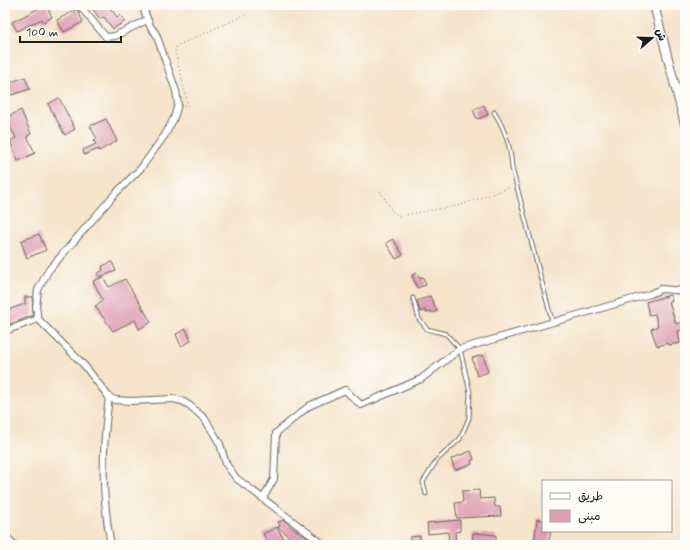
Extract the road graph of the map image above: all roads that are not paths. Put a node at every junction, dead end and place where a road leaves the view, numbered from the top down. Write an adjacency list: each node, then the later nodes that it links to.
1 (79, 5): 4 (street)
2 (142, 5): 4 (street)
3 (654, 5): 6 (main road)
4 (147, 20): 9 (street)
5 (494, 112): 10 (lane)
6 (685, 124)
7 (685, 291): 10 (street)
8 (413, 298): 12 (lane)
9 (38, 319): 11 (street); 13 (street)
10 (552, 322): 12 (street)
11 (5, 331)
12 (460, 349): 14 (lane); 15 (street)
13 (110, 397): 15 (street); 18 (street)
14 (426, 494)
15 (263, 498): 19 (street)
16 (6, 538): 17 (street)
17 (15, 545)
18 (111, 545)
19 (324, 545)

